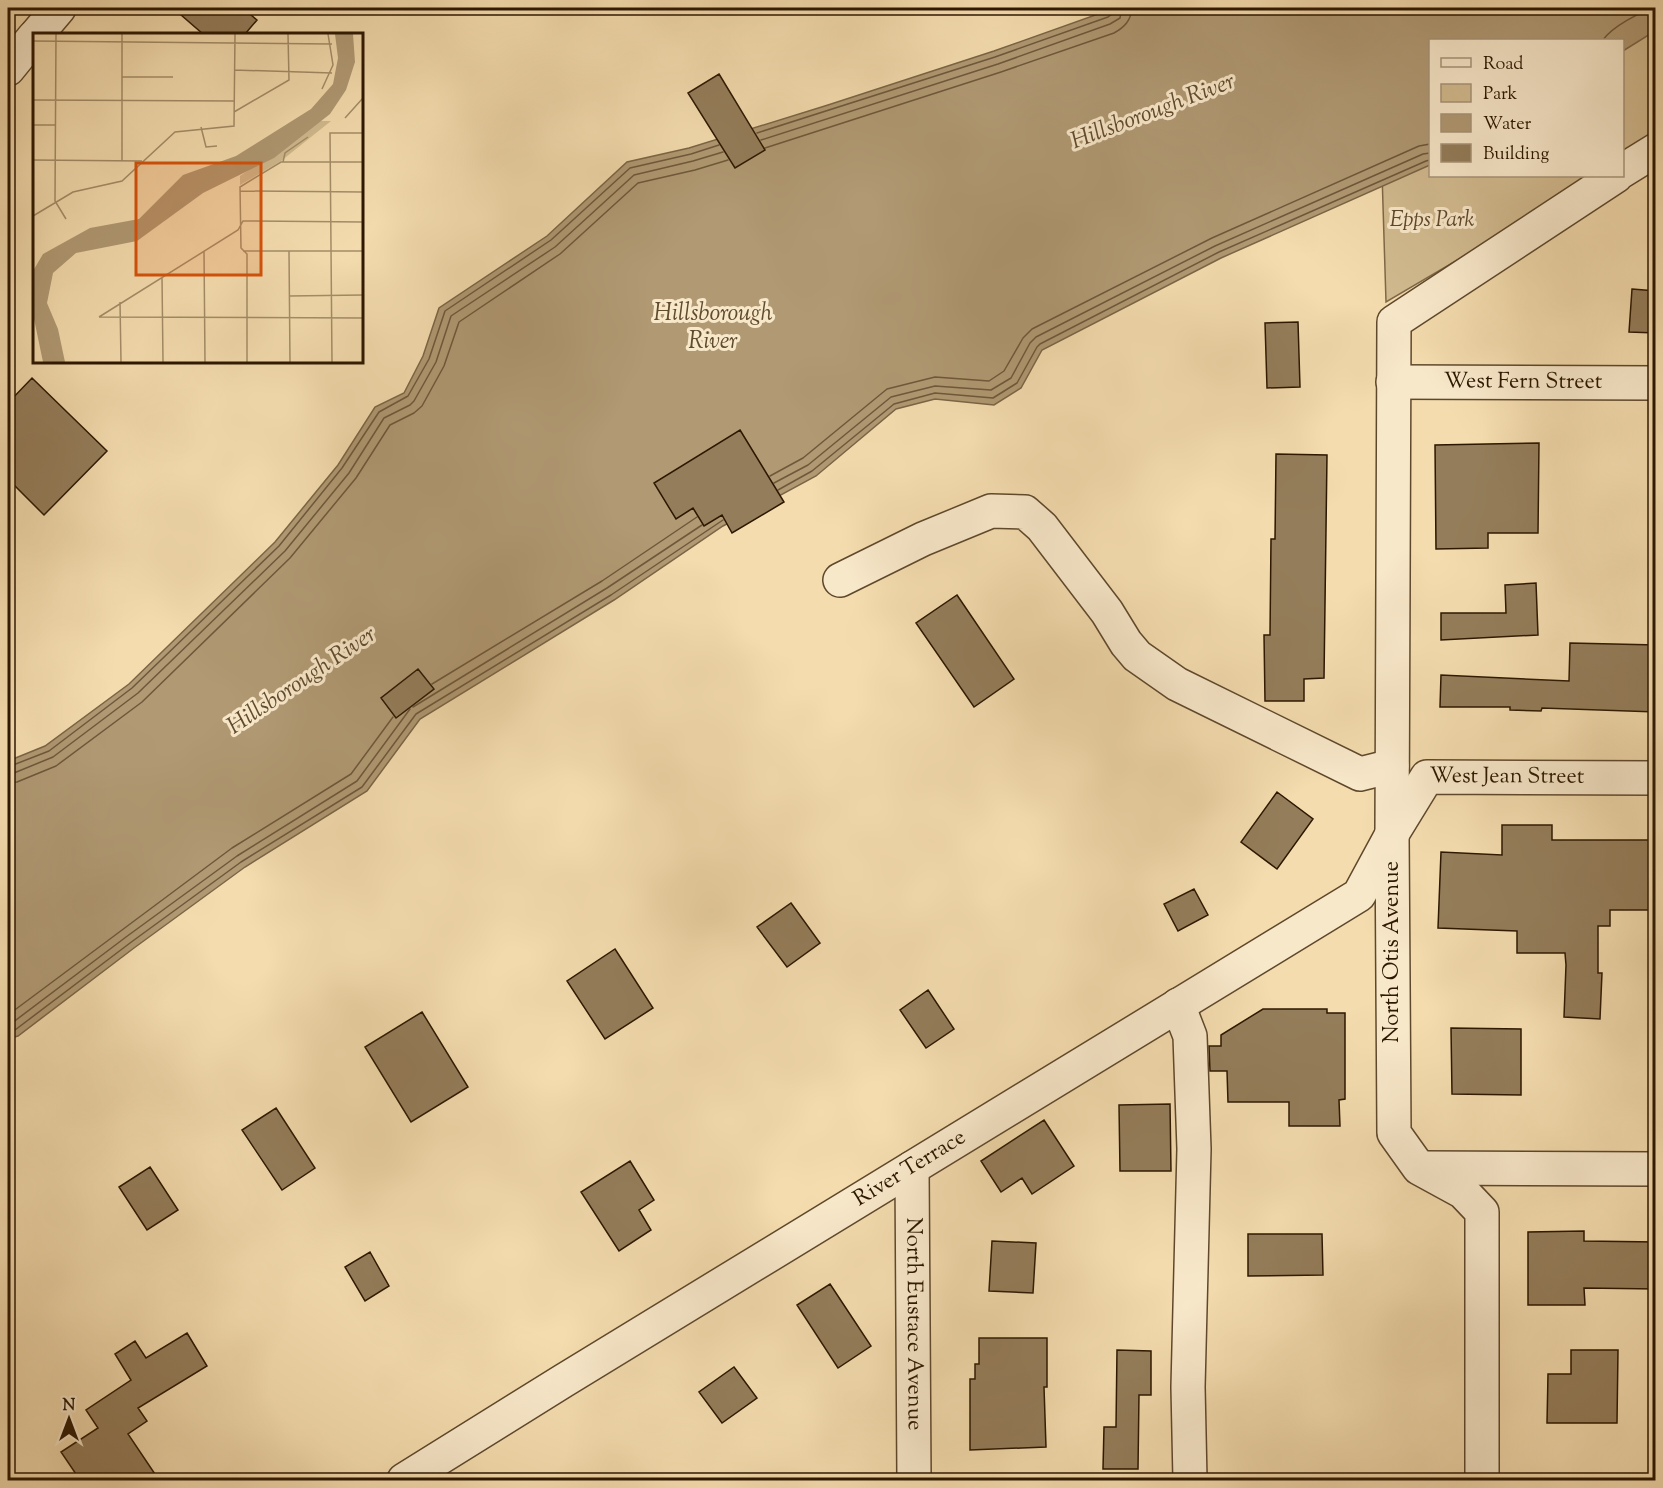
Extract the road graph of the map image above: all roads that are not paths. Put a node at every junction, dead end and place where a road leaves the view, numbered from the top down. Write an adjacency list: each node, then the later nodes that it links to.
1 (59, 8): 2 (street)
2 (38, 33)
3 (33, 40): 4 (street)
4 (8, 69)
5 (1656, 150): 6 (street)
6 (1624, 170)
7 (1614, 177): 8 (street, North Otis Avenue)
8 (1393, 382): 9 (street, West Fern Street); 11 (street, North Otis Avenue)
9 (1656, 383)
10 (840, 580): 11 (street)
11 (1392, 766): 13 (street, North Otis Avenue)
12 (1656, 778): 13 (street, West Jean Street)
13 (1392, 834): 14 (street, River Terrace); 16 (street, North Otis Avenue)
14 (1178, 1005): 15 (street, River Terrace); 20 (street)
15 (912, 1168): 18 (street, River Terrace); 19 (street, North Eustace Avenue)
16 (1419, 1168): 17 (street); 21 (street, North Otis Avenue)
17 (1656, 1169)
18 (404, 1480)
19 (914, 1480)
20 (1190, 1480)
21 (1482, 1480)

